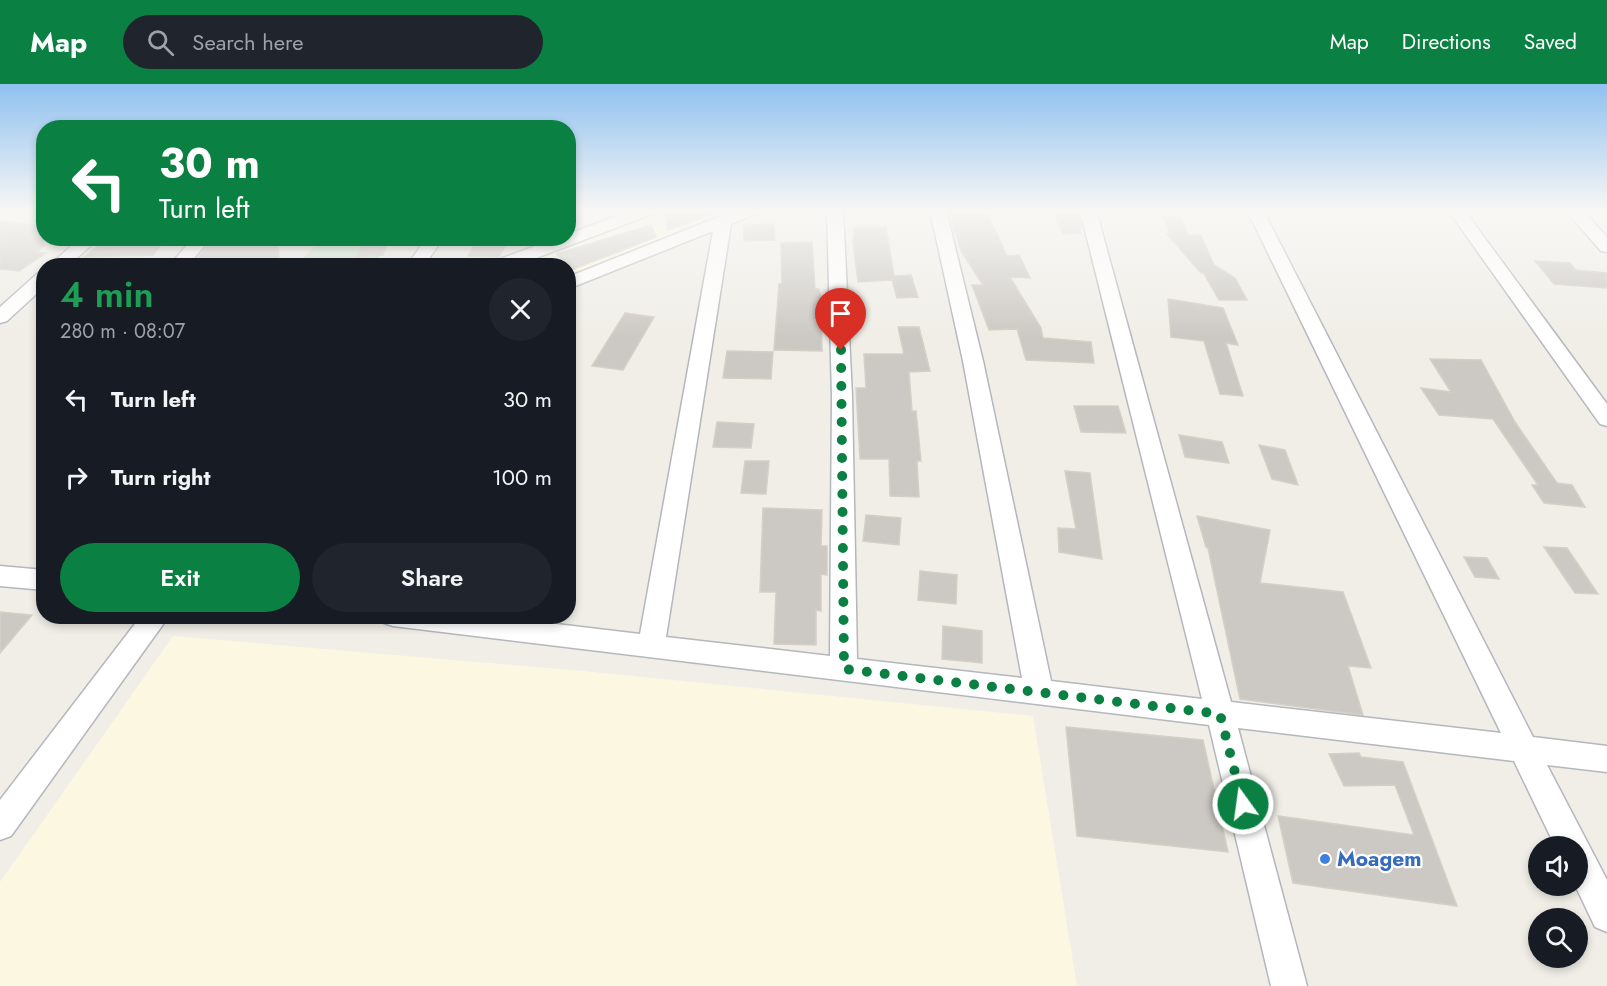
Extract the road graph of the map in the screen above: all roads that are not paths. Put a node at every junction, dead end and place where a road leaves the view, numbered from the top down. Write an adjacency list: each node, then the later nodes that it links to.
1 (535, 252): 9 (street)
2 (647, 252): 10 (street)
3 (718, 252): 18 (street)
4 (837, 252): 19 (street)
5 (948, 252): 20 (street)
6 (1099, 252): 21 (street)
7 (1276, 252): 22 (street)
8 (1487, 252): 13 (street)
9 (520, 258)
10 (576, 281)
11 (36, 284): 12 (street)
12 (0, 317)
13 (1607, 418)
14 (0, 576): 15 (street)
15 (36, 579)
16 (150, 624): 24 (street)
17 (469, 624): 18 (street)
18 (651, 647): 19 (street)
19 (844, 669): 20 (street)
20 (1039, 692): 21 (street)
21 (1220, 714): 22 (street); 28 (street)
22 (1524, 749): 23 (street); 25 (street)
23 (1607, 759)
24 (0, 825)
25 (1567, 836)
26 (1588, 877): 27 (street)
27 (1607, 915)
28 (1289, 986)

